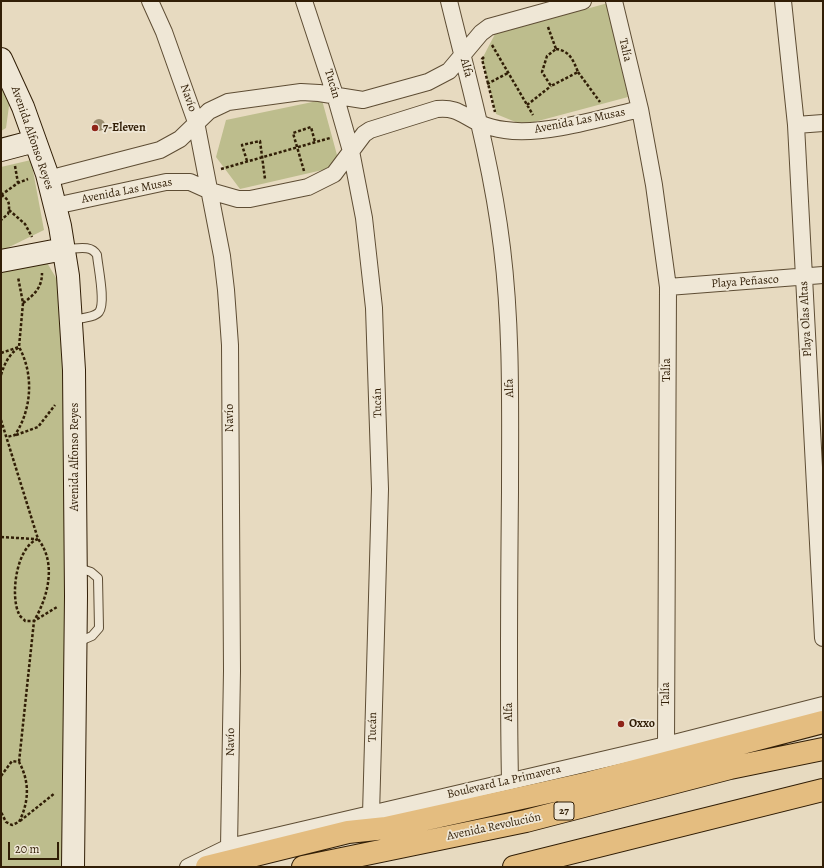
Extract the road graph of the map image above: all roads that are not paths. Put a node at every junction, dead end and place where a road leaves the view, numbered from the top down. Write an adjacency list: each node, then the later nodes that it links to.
1 (150, 1): 11 (street, Navío)
2 (304, 1): 9 (street, Tucán)
3 (449, 1): 7 (street, Alfa)
4 (583, 1): 7 (street)
5 (614, 1): 10 (street, Talía)
6 (783, 1): 14 (street, Playa Olas Altas)
7 (462, 56): 9 (street); 12 (street, Alfa)
8 (1, 58): 15 (main road, Avenida Alfonso Reyes)
9 (335, 95): 11 (street); 17 (street, Tucán)
10 (640, 109): 12 (street, Avenida Las Musas); 25 (street, Talía)
11 (196, 122): 18 (street); 19 (street, Navío)
12 (479, 123): 17 (street, Avenida Las Musas); 32 (street, Alfa)
13 (823, 123): 14 (street)
14 (796, 125): 24 (street, Playa Olas Altas)
15 (35, 141): 16 (main road); 18 (main road, Avenida Alfonso Reyes)
16 (1, 150)
17 (351, 151): 19 (street, Avenida Las Musas); 34 (street, Tucán)
18 (47, 176): 20 (main road, Avenida Alfonso Reyes)
19 (210, 191): 20 (street, Avenida Las Musas); 35 (street, Navío)
20 (55, 206): 21 (main road, Avenida Alfonso Reyes)
21 (64, 250): 22 (main road); 26 (main road, Avenida Alfonso Reyes); 26 (lane)
22 (6, 260)
23 (823, 276): 24 (street, Playa Peñasco)
24 (803, 278): 25 (street, Playa Peñasco); 27 (street, Playa Olas Altas)
25 (668, 287): 30 (street, Talía)
26 (72, 320): 36 (main road, Avenida Alfonso Reyes)
27 (823, 638)
28 (823, 705): 30 (street, Boulevard La Primavera)
29 (823, 722): 34 (main road)
30 (666, 744): 32 (street, Boulevard La Primavera)
31 (823, 749): 40 (main road, Avenida Revolución / 27)
32 (510, 781): 34 (street, Boulevard La Primavera)
33 (823, 790): 41 (main road)
34 (378, 821): 35 (street, Boulevard La Primavera); 38 (main road); 39 (main road)
35 (229, 847): 37 (street, Boulevard La Primavera)
36 (75, 864)
37 (188, 867)
38 (207, 867)
39 (296, 867)
40 (303, 867)
41 (514, 867)

